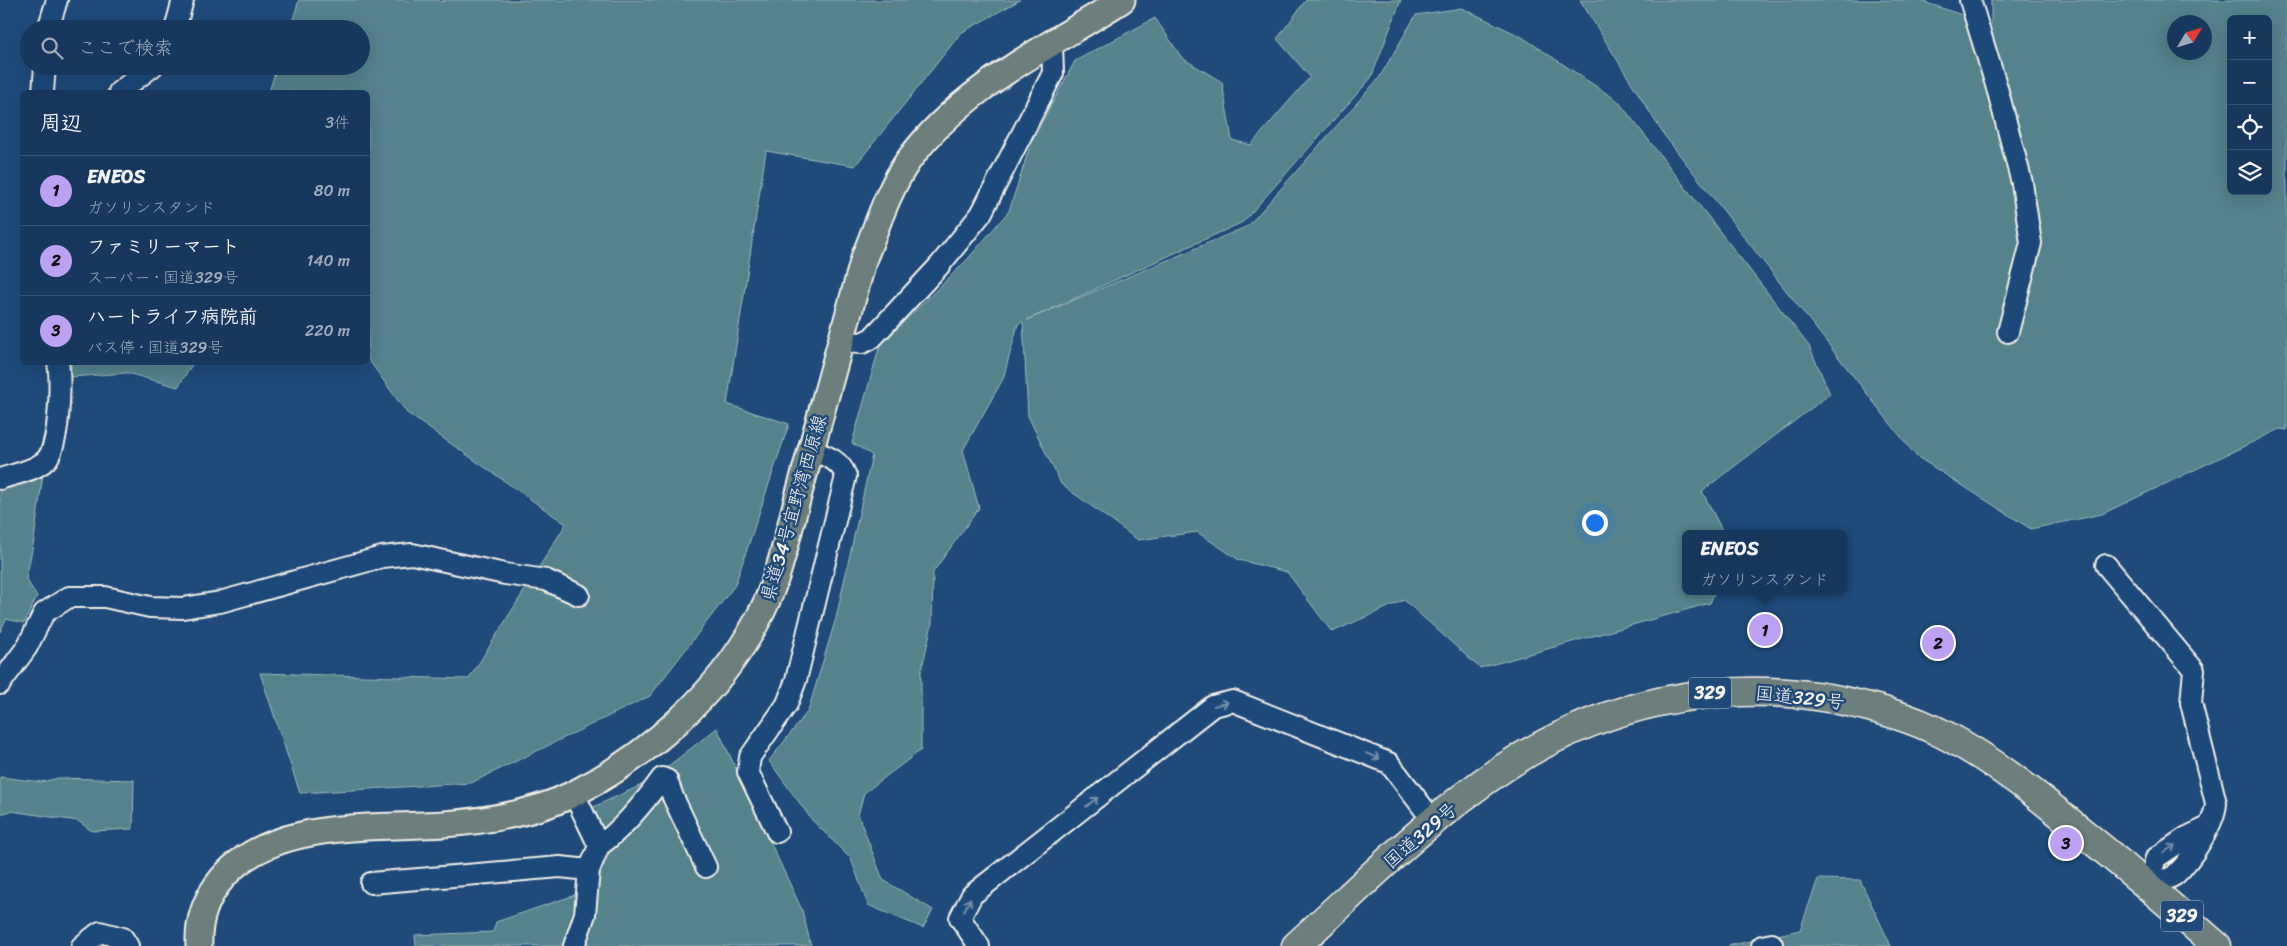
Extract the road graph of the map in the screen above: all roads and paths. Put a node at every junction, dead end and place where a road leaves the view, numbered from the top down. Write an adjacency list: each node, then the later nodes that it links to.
1 (57, 0): 5 (street)
2 (183, 0): 6 (street)
3 (1122, 0): 7 (main road, 県道34号宜野湾西原線)
4 (1970, 0): 12 (street)
5 (51, 20)
6 (177, 20)
7 (1052, 44): 13 (main road, 県道34号宜野湾西原線); 13 (street)
8 (45, 75): 10 (street)
9 (141, 75): 11 (street)
10 (44, 90)
11 (121, 90)
12 (2008, 332)
13 (840, 342): 15 (main road, 県道34号宜野湾西原線)
14 (58, 365): 16 (street)
15 (811, 450): 20 (main road, 県道34号宜野湾西原線); 22 (street)
16 (0, 479)
17 (2106, 564): 27 (street)
18 (579, 595): 19 (street)
19 (0, 684)
20 (574, 794): 23 (street); 31 (main road, 県道34号宜野湾西原線)
21 (1434, 822): 27 (highway, 国道329号 / 329); 33 (street, one-way to 21); 34 (highway, 国道329号 / 329)
22 (777, 832)
23 (599, 846): 24 (street); 25 (street)
24 (706, 867)
25 (589, 870): 26 (street); 32 (street)
26 (371, 883)
27 (2147, 886): 28 (highway, 国道329号 / 329)
28 (2209, 944)
29 (82, 946): 30 (street)
30 (128, 946)
31 (199, 946)
32 (574, 946)
33 (979, 946)
34 (1296, 946)

